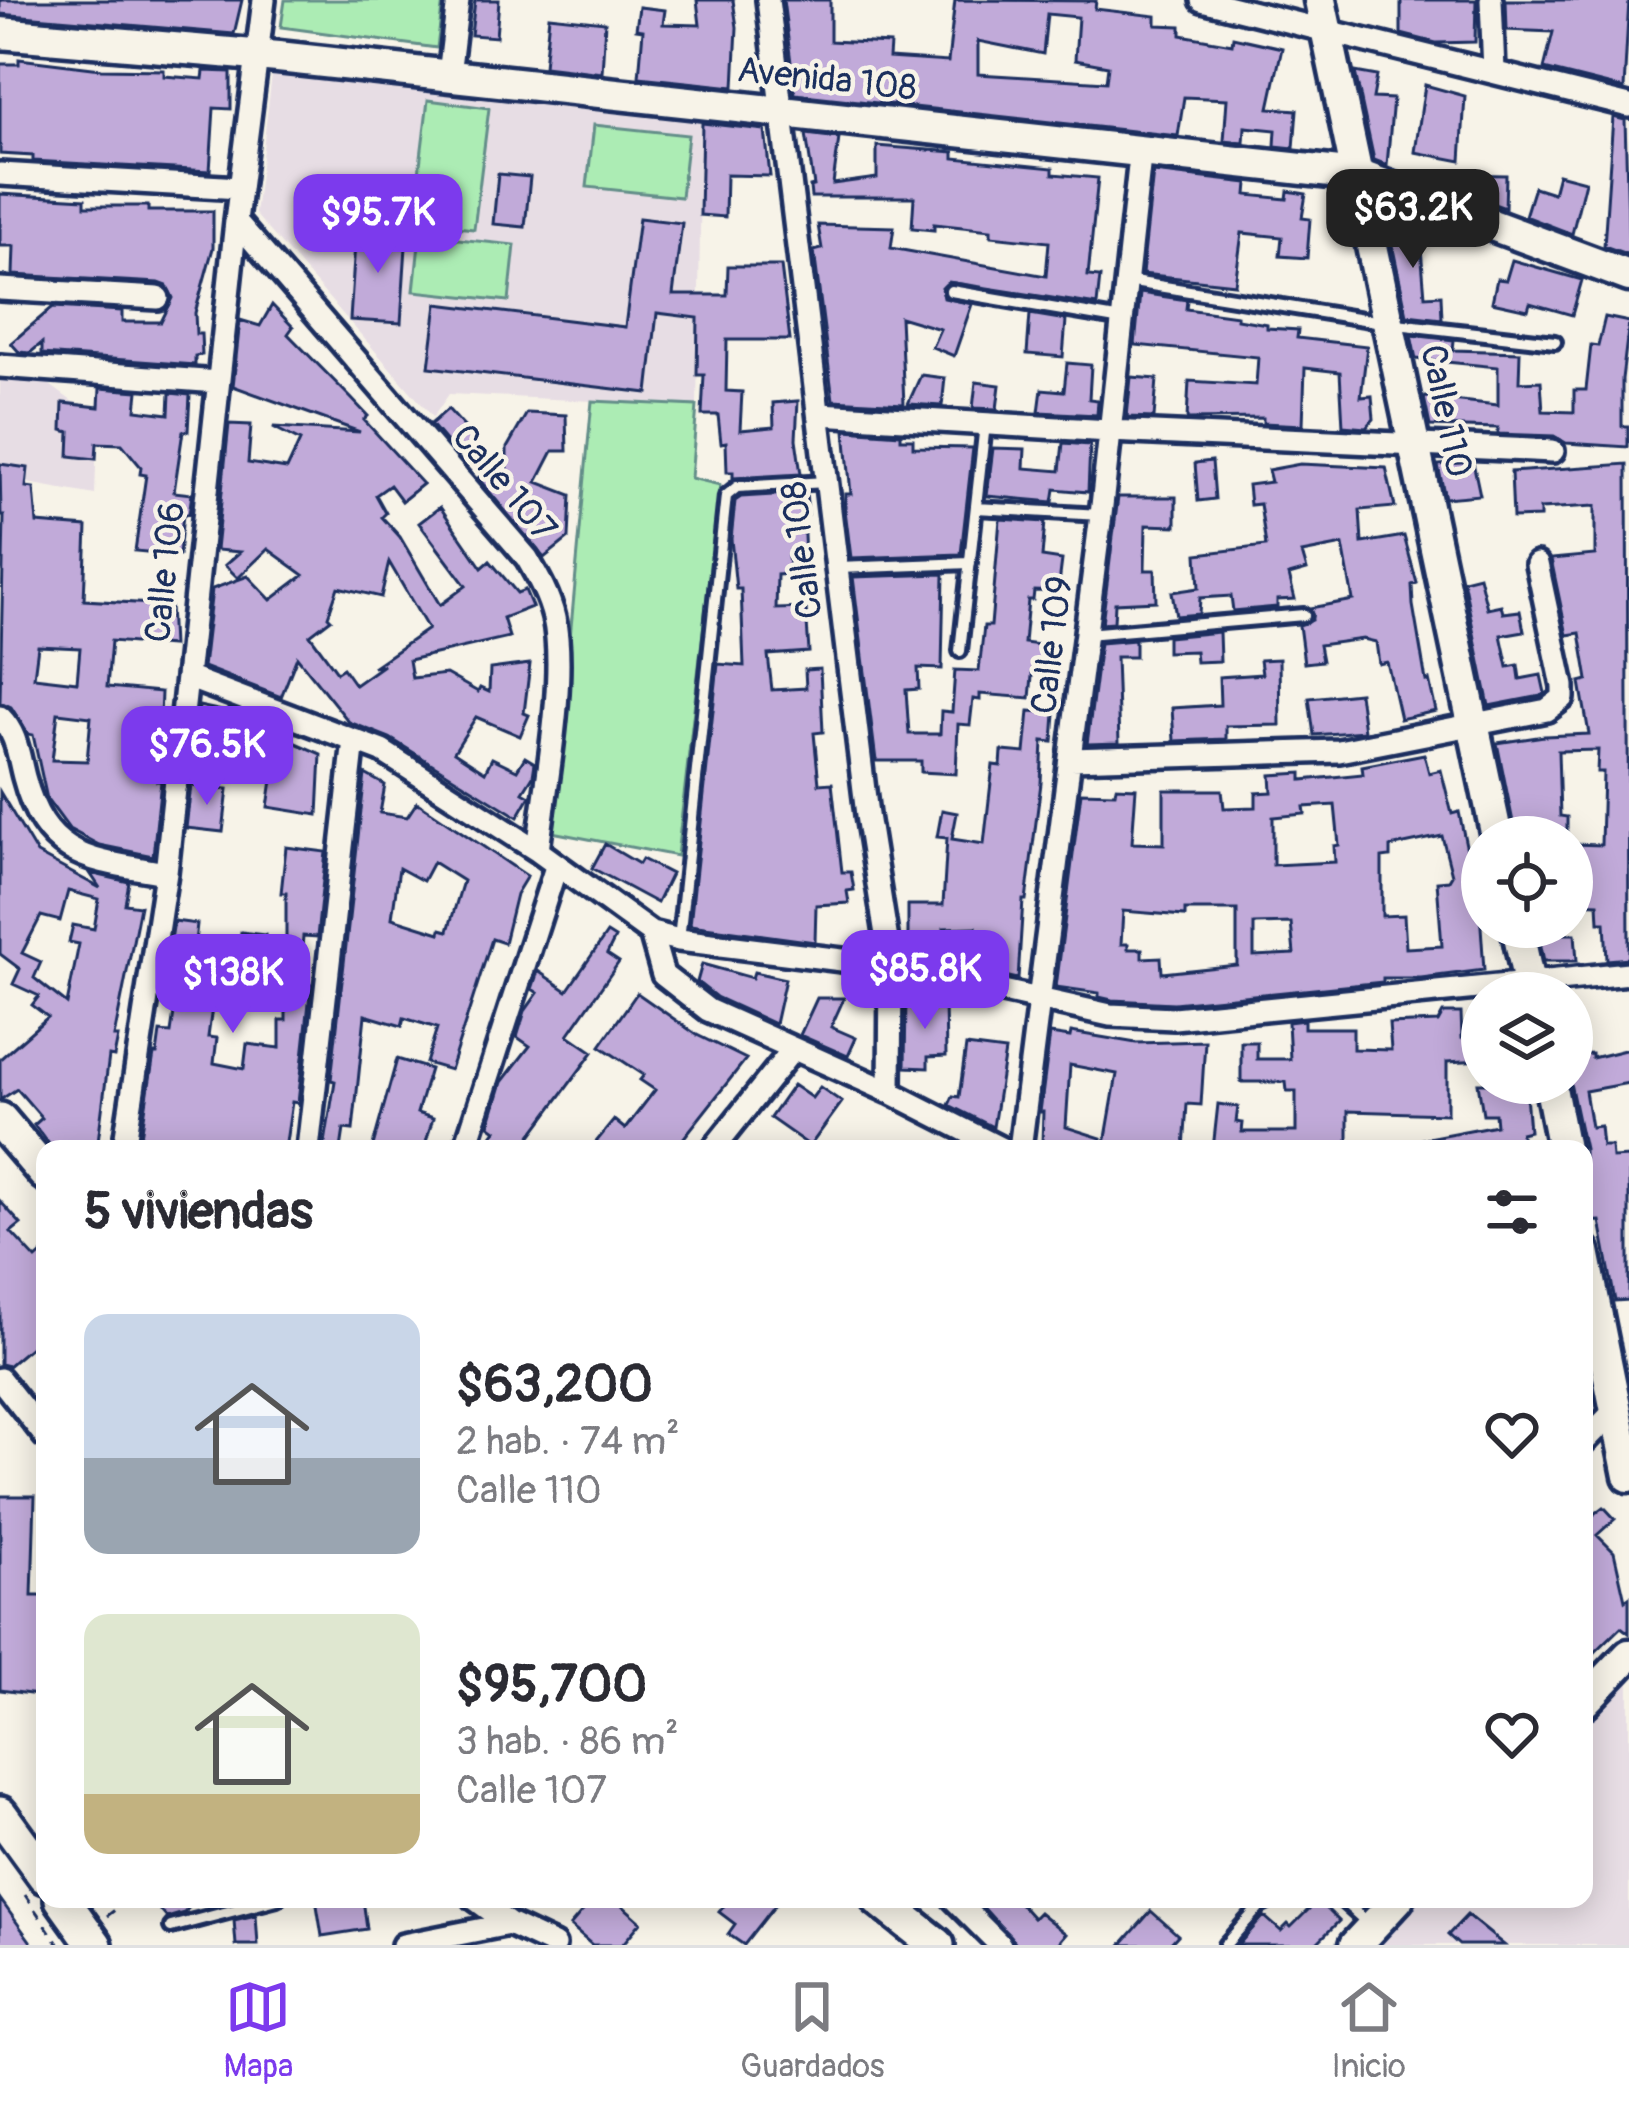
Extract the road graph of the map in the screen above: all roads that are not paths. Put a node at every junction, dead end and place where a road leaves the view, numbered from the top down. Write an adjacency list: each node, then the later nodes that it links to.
1 (264, 0): 8 (street, Calle 106)
2 (458, 0): 10 (street)
3 (768, 0): 12 (street, Calle 108)
4 (1202, 0): 6 (street)
5 (1491, 0): 9 (street)
6 (1323, 15): 9 (street); 15 (street, Calle 110)
7 (0, 33): 8 (street, Avenida 108)
8 (258, 56): 10 (street, Avenida 108); 16 (street, Calle 106)
9 (1494, 71): 11 (street)
10 (449, 75): 12 (street, Avenida 108)
11 (1629, 106)
12 (785, 115): 13 (street, Avenida 108); 28 (street, Calle 108)
13 (1141, 148): 15 (street, Avenida 108); 19 (street, Calle 109)
14 (0, 174): 16 (street)
15 (1358, 175): 18 (street, Avenida 108); 24 (street, Calle 110)
16 (240, 188): 17 (street, Calle 106)
17 (236, 221): 27 (street, Calle 106); 48 (street, Calle 107)
18 (1629, 276)
19 (1127, 281): 23 (street, Calle 109); 24 (lane)
20 (0, 289): 22 (street)
21 (951, 291): 23 (lane)
22 (158, 298)
23 (1123, 320): 30 (street, Calle 109)
24 (1388, 323): 25 (lane); 31 (street, Calle 110)
25 (1555, 342)
26 (0, 366): 27 (street)
27 (218, 382): 42 (street, Calle 106)
28 (820, 414): 29 (street); 33 (street, Calle 108)
29 (985, 424): 30 (street); 34 (lane)
30 (1111, 431): 31 (street); 35 (street, Calle 109)
31 (1414, 446): 32 (street); 44 (street, Calle 110)
32 (1553, 451)
33 (827, 482): 38 (street, Calle 108); 52 (lane)
34 (976, 508): 35 (lane); 36 (lane)
35 (1101, 515): 40 (street, Calle 109)
36 (970, 563): 38 (lane); 41 (lane)
37 (1537, 563): 44 (street)
38 (838, 568): 53 (street, Calle 108)
39 (1304, 615): 40 (lane)
40 (1086, 634): 46 (street, Calle 109)
41 (961, 651)
42 (187, 677): 45 (street); 50 (street, Calle 106)
43 (0, 717): 50 (street)
44 (1473, 727): 46 (street); 47 (street, Calle 110)
45 (354, 740): 48 (street); 63 (street)
46 (1071, 759): 57 (street, Calle 109)
47 (1492, 816)
48 (538, 851): 49 (street)
49 (556, 867): 51 (street); 64 (street)
50 (166, 873): 62 (street, Calle 106)
51 (651, 933): 52 (street); 58 (street)
52 (679, 940): 53 (street)
53 (891, 966): 57 (street); 59 (street, Calle 108)
54 (1629, 973): 55 (street)
55 (1593, 978)
56 (1461, 993): 57 (street)
57 (1040, 1001): 67 (street, Calle 109)
58 (793, 1049): 59 (street); 65 (street)
59 (890, 1092): 66 (street)
60 (1554, 1104): 68 (street)
61 (0, 1120): 69 (main road)
62 (125, 1140)
63 (309, 1140)
64 (468, 1140)
65 (720, 1140)
66 (979, 1140)
67 (1021, 1140)
68 (1561, 1140)
69 (36, 1162)
70 (1593, 1295): 72 (street)
71 (0, 1379): 73 (street)
72 (1616, 1409): 74 (street); 75 (street)
73 (36, 1425)
74 (1593, 1433)
75 (1629, 1476)
76 (1629, 1655): 77 (street)
77 (1593, 1693)
78 (0, 1814): 79 (main road)
79 (34, 1884)
80 (65, 1908): 91 (main road)
81 (243, 1908): 89 (lane)
82 (487, 1908): 88 (street)
83 (890, 1908): 92 (main road)
84 (963, 1908): 95 (street)
85 (1258, 1908): 96 (lane)
86 (1347, 1908): 90 (lane)
87 (1390, 1908): 90 (street)
88 (509, 1924): 93 (street); 94 (street)
89 (171, 1927)
90 (1364, 1936)
91 (77, 1942)
92 (934, 1944)
93 (404, 1945)
94 (554, 1945)
95 (1000, 1945)
96 (1225, 1945)

